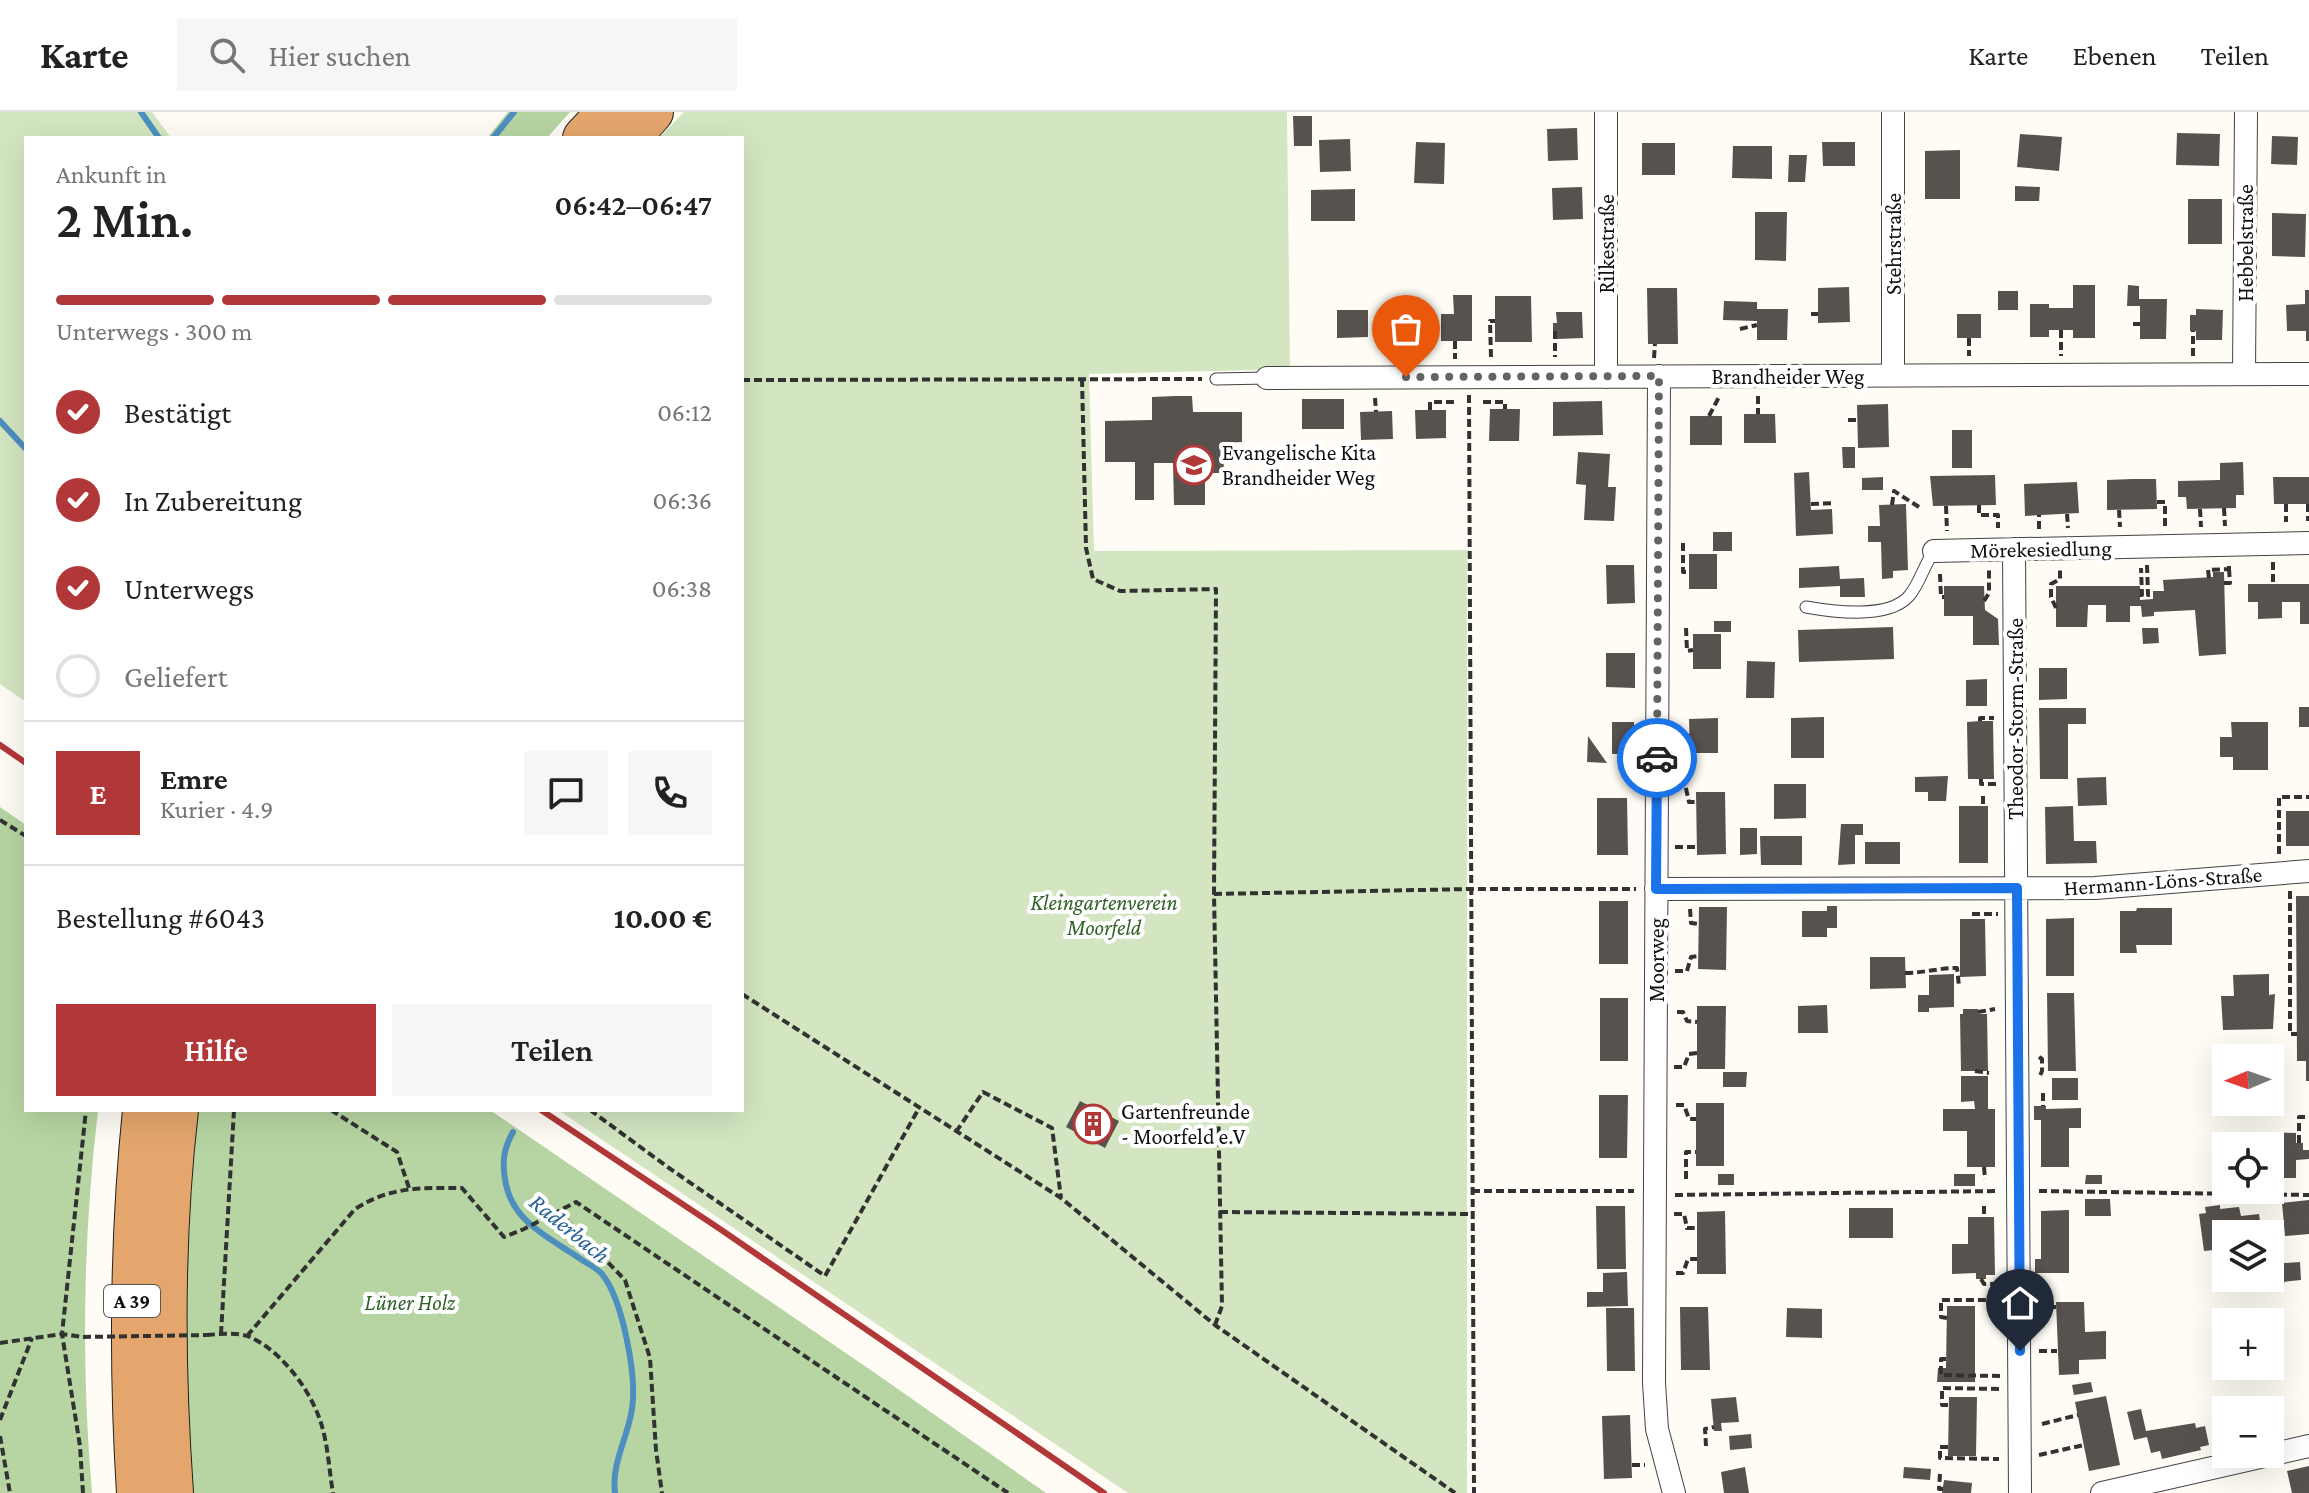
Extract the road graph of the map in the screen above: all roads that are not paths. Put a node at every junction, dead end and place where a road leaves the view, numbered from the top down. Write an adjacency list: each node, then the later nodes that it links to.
1 (608, 112): 6 (highway)
2 (652, 112): 7 (highway)
3 (1606, 112): 12 (street, Rilkestraße)
4 (1893, 112): 10 (street, Stehrstraße)
5 (2246, 112): 8 (street, Hebbelstraße)
6 (586, 136)
7 (631, 136)
8 (2244, 374): 9 (street, Brandheider Weg); 10 (street, Brandheider Weg)
9 (2309, 374)
10 (1893, 375): 11 (street, Brandheider Weg)
11 (1659, 376): 12 (street, Brandheider Weg); 21 (street, Moorweg)
12 (1606, 377): 13 (street, Brandheider Weg)
13 (1267, 378): 14 (lane)
14 (1216, 379)
15 (2309, 543): 16 (street, Mörekesiedlung)
16 (2000, 550): 17 (street, Mörekesiedlung); 20 (street, Theodor-Storm-Straße)
17 (1934, 551): 18 (lane, Mörekesiedlung)
18 (1806, 607)
19 (2293, 872): 20 (street, Hermann-Löns-Straße)
20 (2017, 888): 21 (street); 28 (street, Theodor-Storm-Straße)
21 (1656, 889): 27 (street, Moorweg)
22 (144, 1112): 25 (highway, A 39)
23 (177, 1112): 26 (highway, A 39)
24 (2309, 1446): 29 (street)
25 (138, 1493)
26 (172, 1493)
27 (1674, 1493)
28 (2020, 1493)
29 (2102, 1493)

